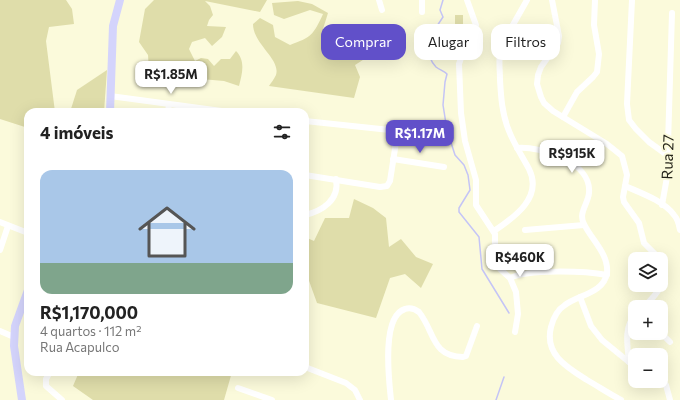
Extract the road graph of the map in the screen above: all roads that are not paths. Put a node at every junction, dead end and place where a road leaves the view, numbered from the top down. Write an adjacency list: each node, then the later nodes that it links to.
1 (120, 0): 12 (main road)
2 (379, 0): 9 (street)
3 (422, 0): 10 (street)
4 (467, 0): 33 (street)
5 (528, 0): 19 (street)
6 (552, 0): 17 (street)
7 (595, 0): 17 (street)
8 (632, 0): 20 (street)
9 (382, 10)
10 (422, 12)
11 (672, 13): 20 (street, Rua 27)
12 (110, 96): 13 (street); 14 (main road)
13 (169, 104): 15 (street); 16 (street)
14 (110, 108)
15 (168, 108)
16 (199, 108)
17 (563, 117): 25 (street)
18 (309, 122): 21 (street)
19 (517, 148): 29 (street); 33 (street)
20 (667, 155): 26 (street, Rua 27)
21 (393, 159): 22 (street); 24 (street)
22 (444, 167)
23 (309, 176): 24 (street)
24 (336, 179): 27 (street)
25 (625, 186): 26 (street); 36 (street)
26 (662, 205): 32 (street)
27 (309, 214)
28 (0, 222): 30 (street)
29 (584, 225): 31 (street); 37 (street)
30 (8, 226): 34 (street); 35 (street)
31 (525, 230)
32 (680, 230)
33 (494, 231): 38 (street)
34 (24, 232)
35 (0, 250)
36 (653, 252)
37 (606, 275): 38 (street); 40 (street)
38 (510, 278): 45 (street)
39 (657, 292): 41 (street)
40 (580, 297): 47 (street); 57 (street)
41 (650, 300)
42 (24, 301): 46 (main road)
43 (478, 326): 56 (street)
44 (0, 331): 46 (street)
45 (515, 332)
46 (14, 337): 52 (main road)
47 (628, 361)
48 (309, 369): 55 (street)
49 (48, 376): 53 (street)
50 (238, 388): 54 (street)
51 (667, 388): 58 (street)
52 (22, 400)
53 (62, 400)
54 (272, 400)
55 (360, 400)
56 (391, 400)
57 (621, 400)
58 (670, 400)

